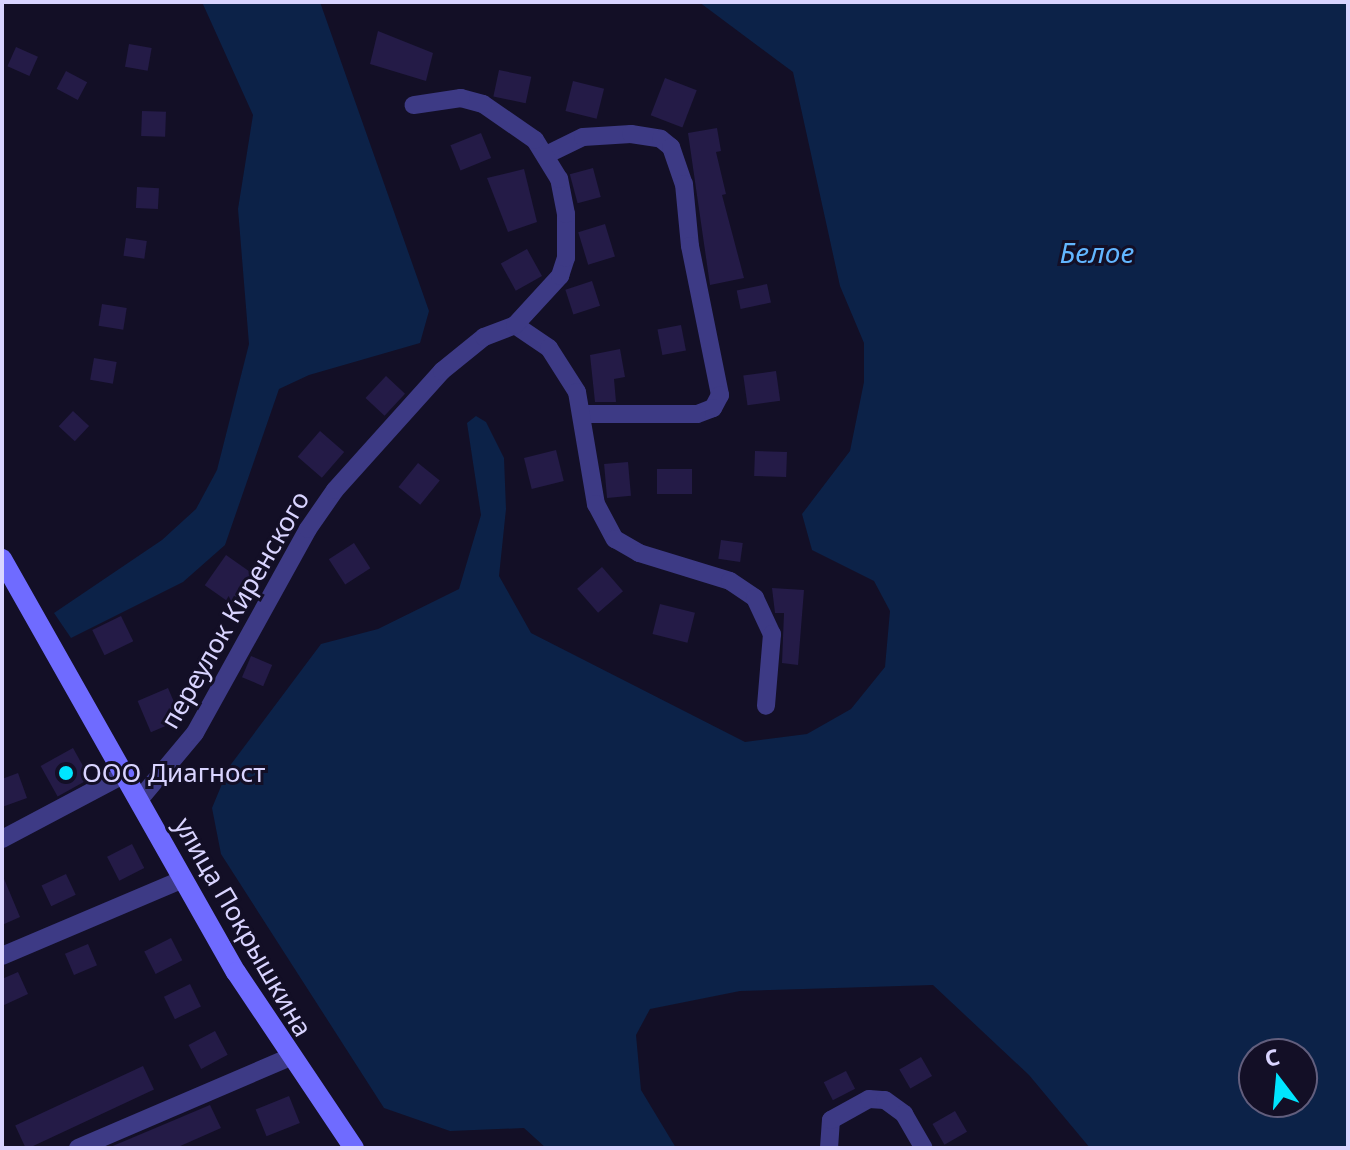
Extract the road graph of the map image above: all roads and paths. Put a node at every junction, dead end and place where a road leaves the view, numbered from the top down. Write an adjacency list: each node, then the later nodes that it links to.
1 (414, 105): 2 (street)
2 (548, 154): 3 (street, переулок Киренского); 4 (street)
3 (515, 325): 4 (street); 8 (street, переулок Киренского)
4 (583, 414): 6 (street)
5 (2, 559): 7 (street, улица Покрышкина)
6 (766, 706)
7 (125, 774): 8 (street, улица Покрышкина); 9 (street)
8 (139, 800): 10 (street, улица Покрышкина)
9 (2, 839)
10 (183, 879): 11 (street); 12 (street, улица Покрышкина)
11 (2, 956)
12 (290, 1057): 13 (street); 14 (street, улица Покрышкина)
13 (78, 1148)
14 (354, 1148)
15 (829, 1148): 16 (street)
16 (924, 1148)

